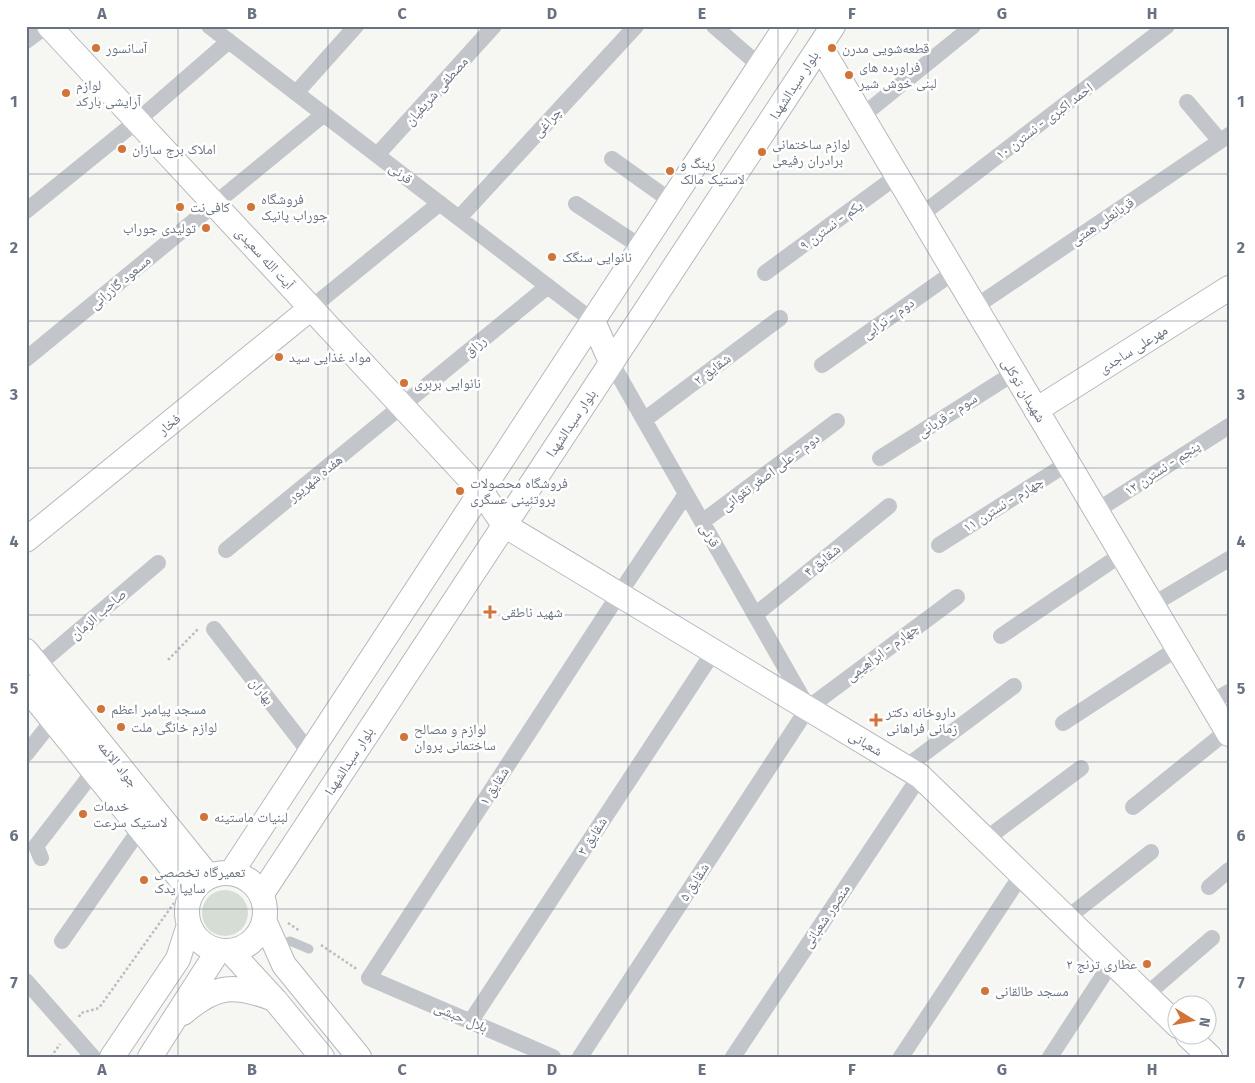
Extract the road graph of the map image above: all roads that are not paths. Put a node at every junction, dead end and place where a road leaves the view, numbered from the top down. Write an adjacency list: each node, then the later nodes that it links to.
1 (48, 26): 11 (street); 18 (main road, آیت الله سعیدی)
2 (356, 26): 14 (street)
3 (494, 26): 20 (street, مصطفی شریفیان)
4 (636, 26): 29 (street, چراغی)
5 (714, 26): 13 (street)
6 (786, 26): 13 (main road)
7 (833, 26): 12 (main road, بلوار سیدالشهدا)
8 (973, 26): 17 (street)
9 (1167, 26): 28 (street, احمد اکبری - نسترن ۱۰)
10 (219, 31): 14 (street, قرنی); 18 (street)
11 (26, 42)
12 (820, 46): 17 (main road, شهیدان توکلی); 40 (main road, بلوار سیدالشهدا)
13 (760, 66): 23 (main road)
14 (296, 93): 16 (street, قرنی)
15 (1187, 102): 19 (street)
16 (324, 114): 20 (street, قرنی); 25 (street, مسعود گازرانی)
17 (862, 116): 22 (main road, شهیدان توکلی)
18 (137, 121): 25 (main road, آیت الله سعیدی); 27 (street)
19 (1225, 138): 35 (street, قربانعلی همتی)
20 (377, 155): 24 (street, قرنی)
21 (612, 159): 23 (street)
22 (898, 176): 28 (main road, شهیدان توکلی); 32 (street, یکم - نسترن ۹)
23 (671, 202): 30 (main road)
24 (440, 203): 29 (street, قرنی); 36 (street)
25 (214, 204): 36 (main road, آیت الله سعیدی); 39 (street, مسعود گازرانی)
26 (576, 204): 30 (street)
27 (26, 211)
28 (921, 215): 31 (main road, شهیدان توکلی)
29 (459, 218): 33 (street, قرنی)
30 (641, 247): 38 (main road)
31 (954, 272): 35 (main road, شهیدان توکلی); 41 (street, دوم - ترابی)
32 (765, 273)
33 (548, 286): 38 (street, قرنی); 43 (street, رزاق)
34 (1226, 294): 44 (main road, مهرعلی ساجدی)
35 (975, 307): 42 (main road, شهیدان توکلی)
36 (312, 308): 43 (main road, آیت الله سعیدی); 56 (main road, فخار)
37 (780, 318): 45 (street, شقایق ۲)
38 (593, 321): 40 (main road); 50 (main road)
39 (26, 360)
40 (611, 362): 45 (street, قرنی); 55 (main road, بلوار سیدالشهدا)
41 (822, 365)
42 (1014, 372): 44 (main road, شهیدان توکلی); 48 (street, سوم - قربانی)
43 (403, 406): 50 (main road, آیت الله سعیدی); 58 (street, هفده شهریور)
44 (1036, 410): 49 (main road, شهیدان توکلی)
45 (644, 420): 51 (street, قرنی)
46 (837, 421): 54 (street, دوم - علی اصغر تقوائی)
47 (1229, 426): 53 (street, پنجم - نسترن ۱۲)
48 (880, 458)
49 (1068, 464): 53 (main road, شهیدان توکلی); 57 (street, چهارم - نسترن ۱۱)
50 (481, 491): 55 (main road, آیت الله سعیدی); 78 (main road)
51 (686, 494): 54 (street, قرنی); 62 (street, شقایق ۱)
52 (889, 506): 65 (street, شقایق ۴)
53 (1096, 511): 59 (main road, شهیدان توکلی)
54 (702, 522): 65 (street, قرنی)
55 (504, 525): 62 (main road, شعبانی); 92 (main road, بلوار سیدالشهدا)
56 (26, 540)
57 (939, 545)
58 (226, 550)
59 (1122, 554): 64 (main road, شهیدان توکلی); 67 (street)
60 (1229, 559): 64 (street)
61 (158, 563): 70 (street, صاحب الزمان)
62 (619, 594): 69 (main road, شعبانی); 102 (street, شقایق ۱)
63 (957, 597): 74 (street, چهارم - ابراهیمی)
64 (1152, 605): 68 (main road, شهیدان توکلی)
65 (755, 615): 74 (street, قرنی)
66 (214, 629): 78 (street, بهاران)
67 (1001, 636)
68 (1178, 648): 73 (main road, شهیدان توکلی); 76 (street)
69 (714, 651): 74 (main road, شعبانی); 107 (street, شقایق ۳)
70 (32, 658): 90 (main road, جواد الائمه)
71 (1014, 686): 82 (street, منصور شعبانی)
72 (26, 687): 75 (main road, جواد الائمه)
73 (1220, 698): 77 (main road, شهیدان توکلی)
74 (808, 708): 82 (main road, شعبانی); 117 (street, شقایق ۵)
75 (53, 720): 79 (street); 81 (main road, جواد الائمه)
76 (1063, 723)
77 (1228, 733): 83 (street)
78 (310, 753): 90 (main road)
79 (26, 754)
80 (1081, 768): 85 (street)
81 (94, 771): 84 (main road, جواد الائمه); 87 (street)
82 (913, 771): 85 (main road, شعبانی); 118 (street, منصور شعبانی)
83 (1133, 807)
84 (140, 828): 90 (main road, جواد الائمه); 97 (street)
85 (986, 839): 89 (main road, شعبانی)
86 (1151, 852): 93 (street)
87 (41, 858)
88 (1229, 870): 91 (street)
89 (1022, 874): 93 (main road, شعبانی); 119 (street)
90 (205, 882): 92 (main road); 95 (main road)
91 (1209, 887)
92 (261, 895): 94 (main road)
93 (1067, 918): 101 (main road, شعبانی)
94 (264, 920): 98 (main road); 100 (main road)
95 (189, 925): 100 (main road); 112 (main road)
96 (1212, 938): 104 (street)
97 (62, 941)
98 (276, 947): 99 (lane); 115 (main road)
99 (309, 949)
100 (224, 951): 105 (main road); 108 (main road)
101 (1112, 962): 104 (main road, شعبانی); 120 (street)
102 (369, 978): 107 (street, بلال حبشی)
103 (26, 981): 111 (street)
104 (1146, 995): 106 (main road, شعبانی)
105 (275, 1000): 108 (main road); 114 (main road)
106 (1168, 1016)
107 (470, 1021): 110 (street, بلال حبشی)
108 (171, 1024): 113 (main road)
109 (1198, 1046): 121 (main road)
110 (524, 1052): 116 (street, بلال حبشی)
111 (93, 1057)
112 (112, 1057)
113 (150, 1057)
114 (322, 1057)
115 (359, 1057)
116 (553, 1057)
117 (580, 1057)
118 (732, 1057)
119 (901, 1057)
120 (1050, 1057)
121 (1210, 1057)

